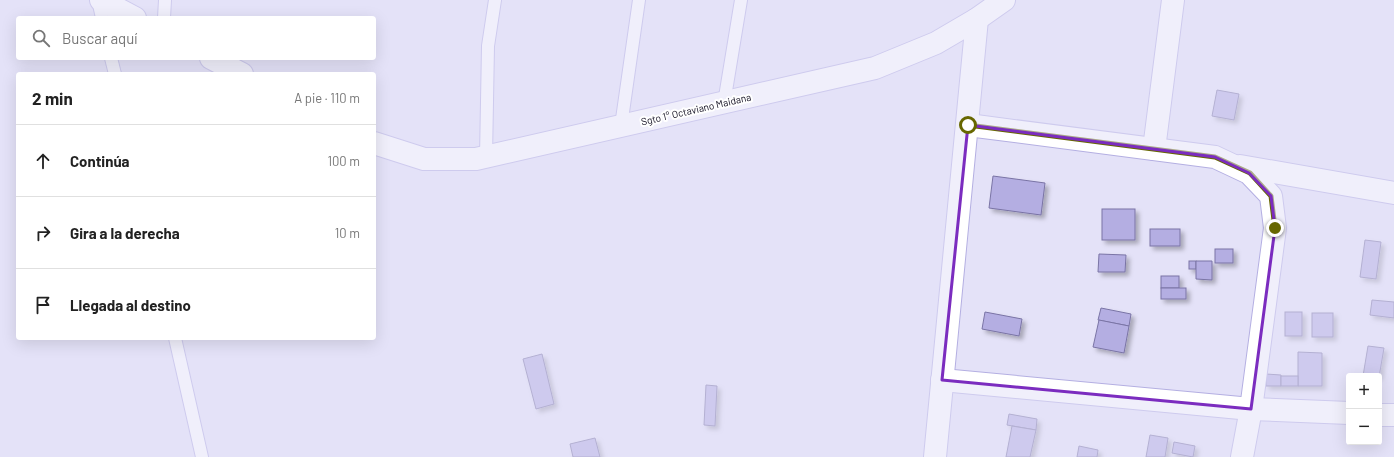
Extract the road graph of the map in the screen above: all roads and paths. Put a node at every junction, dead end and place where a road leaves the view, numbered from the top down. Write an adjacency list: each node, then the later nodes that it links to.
1 (98, 0): 9 (lane)
2 (101, 0): 10 (street)
3 (165, 0): 11 (lane)
4 (494, 0): 22 (lane)
5 (639, 0): 19 (lane)
6 (741, 0): 17 (lane)
7 (1004, 0): 12 (street, Sgto 1° Octaviano Maidana)
8 (1173, 0): 21 (street)
9 (102, 16)
10 (131, 16)
11 (164, 16)
12 (978, 19): 17 (street, Sgto 1° Octaviano Maidana); 18 (street)
13 (112, 60): 15 (lane)
14 (216, 60): 16 (street)
15 (114, 72)
16 (238, 72)
17 (724, 103): 19 (street, Sgto 1° Octaviano Maidana)
18 (968, 125): 21 (street); 26 (street)
19 (621, 126): 22 (street, Sgto 1° Octaviano Maidana)
20 (376, 144): 22 (street, Sgto 1° Octaviano Maidana)
21 (1154, 149): 23 (street)
22 (486, 157)
23 (1231, 165): 24 (street); 27 (street)
24 (1394, 192)
25 (175, 340): 31 (lane)
26 (942, 380): 27 (street); 32 (street)
27 (1251, 409): 28 (street); 33 (street)
28 (1346, 413)
29 (1382, 415): 30 (street)
30 (1394, 415)
31 (202, 457)
32 (935, 457)
33 (1242, 457)

